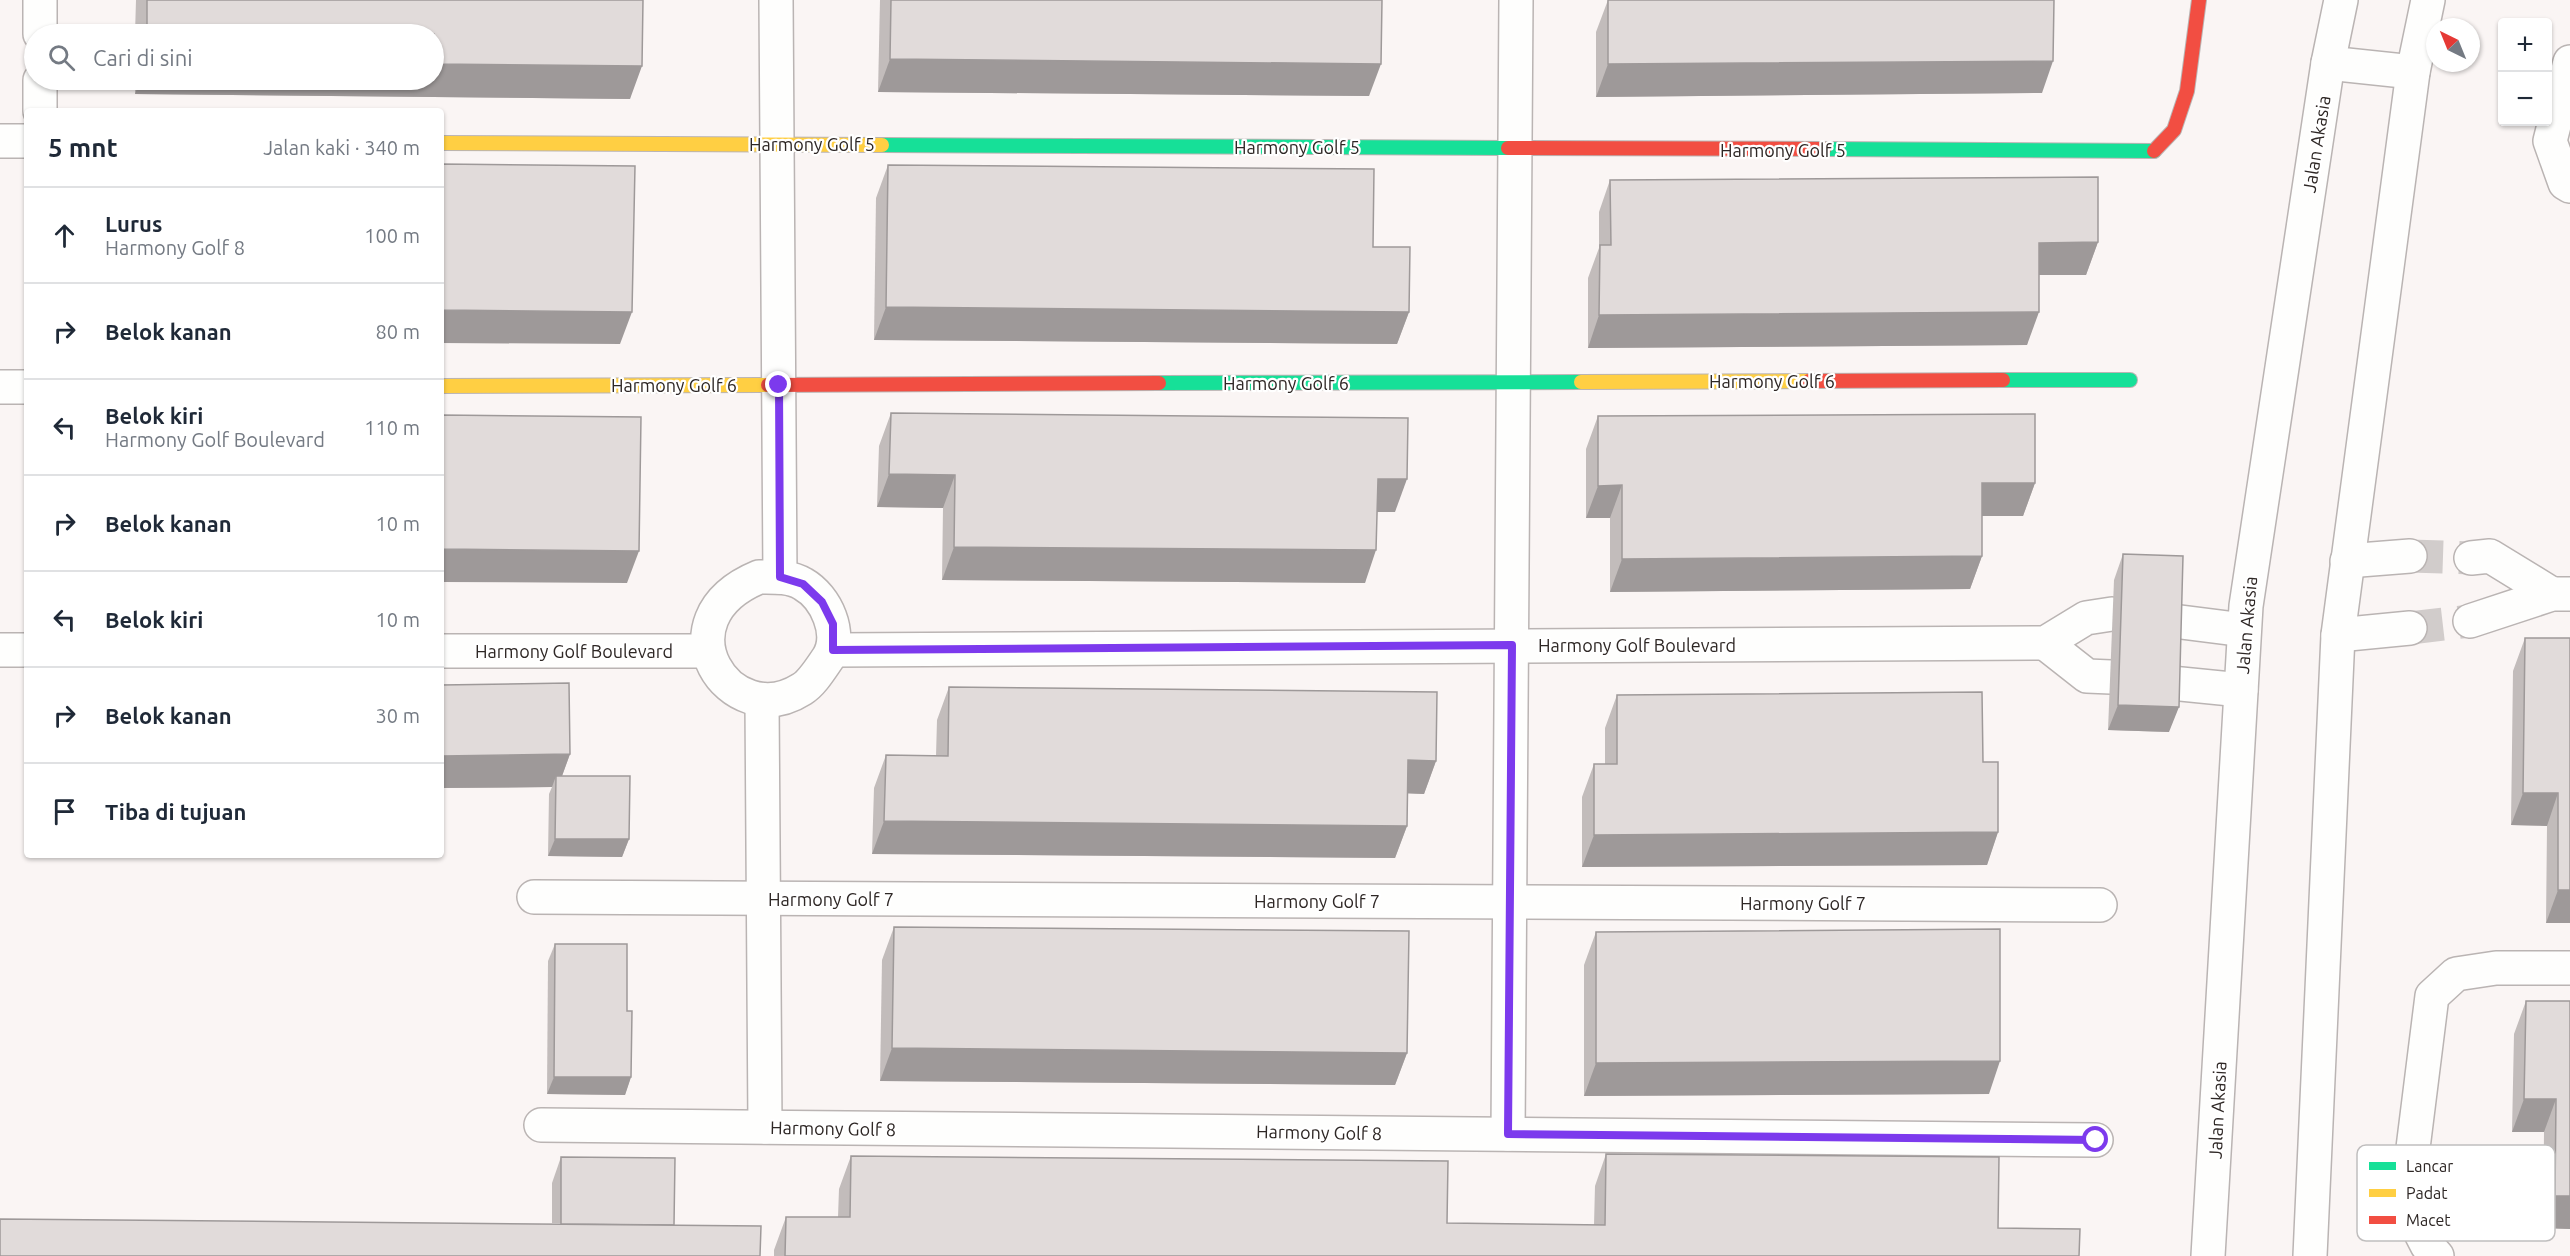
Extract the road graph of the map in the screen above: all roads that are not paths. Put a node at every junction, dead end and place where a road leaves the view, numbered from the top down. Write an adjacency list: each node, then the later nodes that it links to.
1 (40, 0): 7 (street)
2 (776, 0): 16 (street)
3 (1516, 0): 17 (street)
4 (2199, 0): 17 (street, Harmony Golf 5)
5 (2341, 0): 9 (street, Jalan Akasia)
6 (2428, 0): 10 (street)
7 (40, 24)
8 (2570, 62): 18 (street)
9 (2328, 63): 10 (street); 34 (street, Jalan Akasia)
10 (2414, 72): 27 (street)
11 (40, 90): 12 (street)
12 (40, 108)
13 (0, 141): 14 (street)
14 (24, 141)
15 (444, 142): 16 (street, Harmony Golf 5)
16 (777, 144): 17 (street, Harmony Golf 5); 21 (street)
17 (1515, 148): 20 (street)
18 (2568, 185)
19 (2130, 380): 20 (street, Harmony Golf 6)
20 (1513, 382): 21 (street, Harmony Golf 6); 37 (street)
21 (779, 385): 22 (street, Harmony Golf 6); 28 (street)
22 (444, 386)
23 (0, 387): 24 (street)
24 (24, 387)
25 (2410, 556): 27 (street)
26 (2471, 558): 29 (street)
27 (2347, 561): 35 (street)
28 (780, 577): 40 (street); 42 (street)
29 (2561, 594): 32 (street)
30 (2112, 614): 36 (street)
31 (2173, 621): 34 (street)
32 (2470, 621)
33 (2410, 628): 35 (street)
34 (2244, 630): 45 (street, Jalan Akasia)
35 (2338, 635): 58 (street)
36 (2045, 643): 37 (street, Harmony Golf Boulevard); 43 (street)
37 (1512, 645): 40 (street, Harmony Golf Boulevard); 49 (street)
38 (0, 650): 39 (street)
39 (24, 650)
40 (833, 650): 46 (street)
41 (444, 651): 42 (street, Harmony Golf Boulevard)
42 (707, 651): 46 (street)
43 (2111, 676)
44 (2171, 683): 45 (street)
45 (2241, 690): 57 (street, Jalan Akasia)
46 (762, 701): 48 (street)
47 (534, 897): 48 (street, Harmony Golf 7)
48 (763, 898): 49 (street, Harmony Golf 7); 53 (street)
49 (1510, 902): 50 (street, Harmony Golf 7); 54 (street)
50 (2100, 905)
51 (2570, 968): 56 (street)
52 (541, 1125): 53 (street, Harmony Golf 8)
53 (765, 1127): 54 (street, Harmony Golf 8)
54 (1508, 1134): 55 (street, Harmony Golf 8)
55 (2096, 1140)
56 (2413, 1145)
57 (2208, 1256)
58 (2310, 1256)

